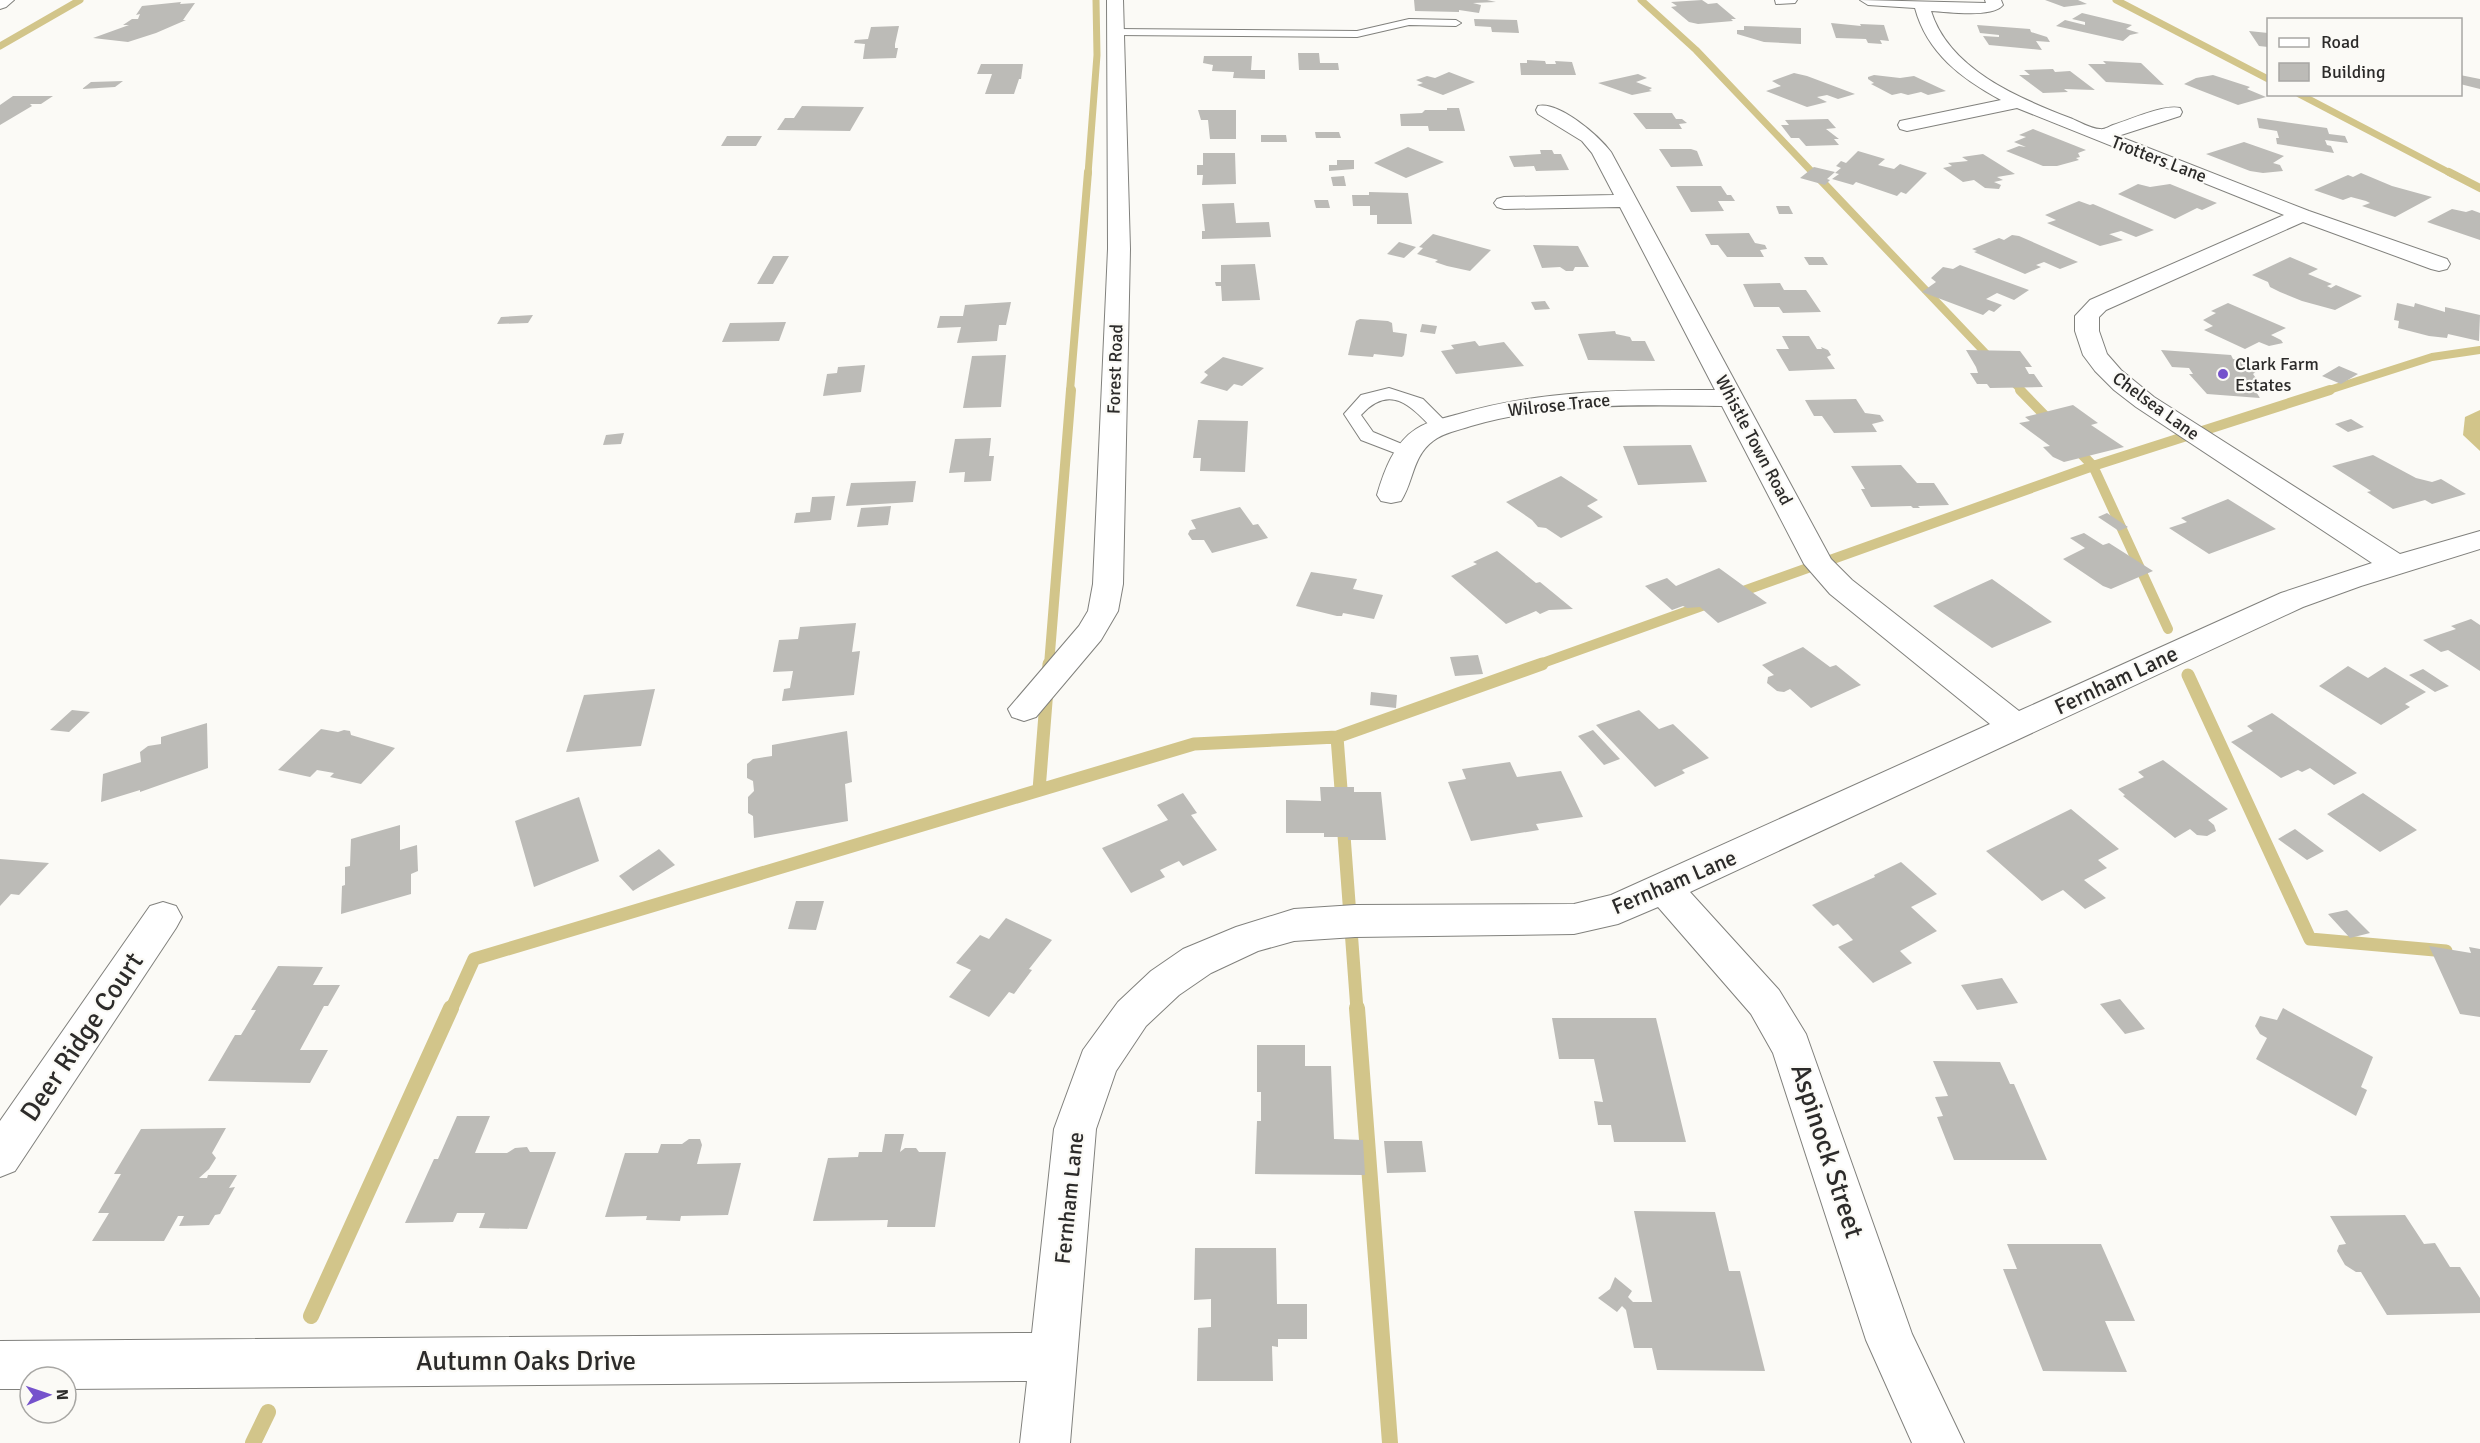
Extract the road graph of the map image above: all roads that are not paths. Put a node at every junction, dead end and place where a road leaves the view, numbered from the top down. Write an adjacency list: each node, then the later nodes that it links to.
1 (6, 0): 8 (street)
2 (1115, 0): 10 (street, Forest Road)
3 (1789, 0): 6 (street)
4 (1868, 0): 7 (street)
5 (1993, 0): 7 (street)
6 (1782, 1)
7 (1921, 3): 12 (street, Trotters Lane)
8 (0, 4)
9 (1456, 23): 10 (lane)
10 (1116, 36): 11 (lane); 27 (street, Forest Road)
11 (1298, 46)
12 (2019, 102): 15 (street); 16 (street, Trotters Lane)
13 (1545, 110): 17 (street, Whistle Town Road)
14 (2173, 112): 16 (street)
15 (1907, 125)
16 (2099, 136): 19 (street, Trotters Lane)
17 (1628, 201): 18 (street); 21 (street, Whistle Town Road)
18 (1504, 203)
19 (2302, 215): 20 (street, Trotters Lane); 26 (street, Chelsea Lane)
20 (2439, 264)
21 (1732, 398): 22 (street, Wilrose Trace); 28 (street, Whistle Town Road)
22 (1442, 428): 23 (street, Wilrose Trace); 23 (lane)
23 (1408, 453): 24 (street, Wilrose Trace)
24 (1391, 495)
25 (2480, 540): 26 (street, Fernham Lane)
26 (2396, 566): 28 (street, Fernham Lane)
27 (1024, 709)
28 (2016, 727): 29 (street, Fernham Lane)
29 (1665, 890): 32 (street, Fernham Lane); 35 (street, Aspinock Street)
30 (163, 917): 31 (street, Deer Ridge Court)
31 (0, 1157)
32 (1053, 1357): 33 (street, Autumn Oaks Drive); 34 (street, Fernham Lane)
33 (0, 1365)
34 (1045, 1443)
35 (1939, 1443)

